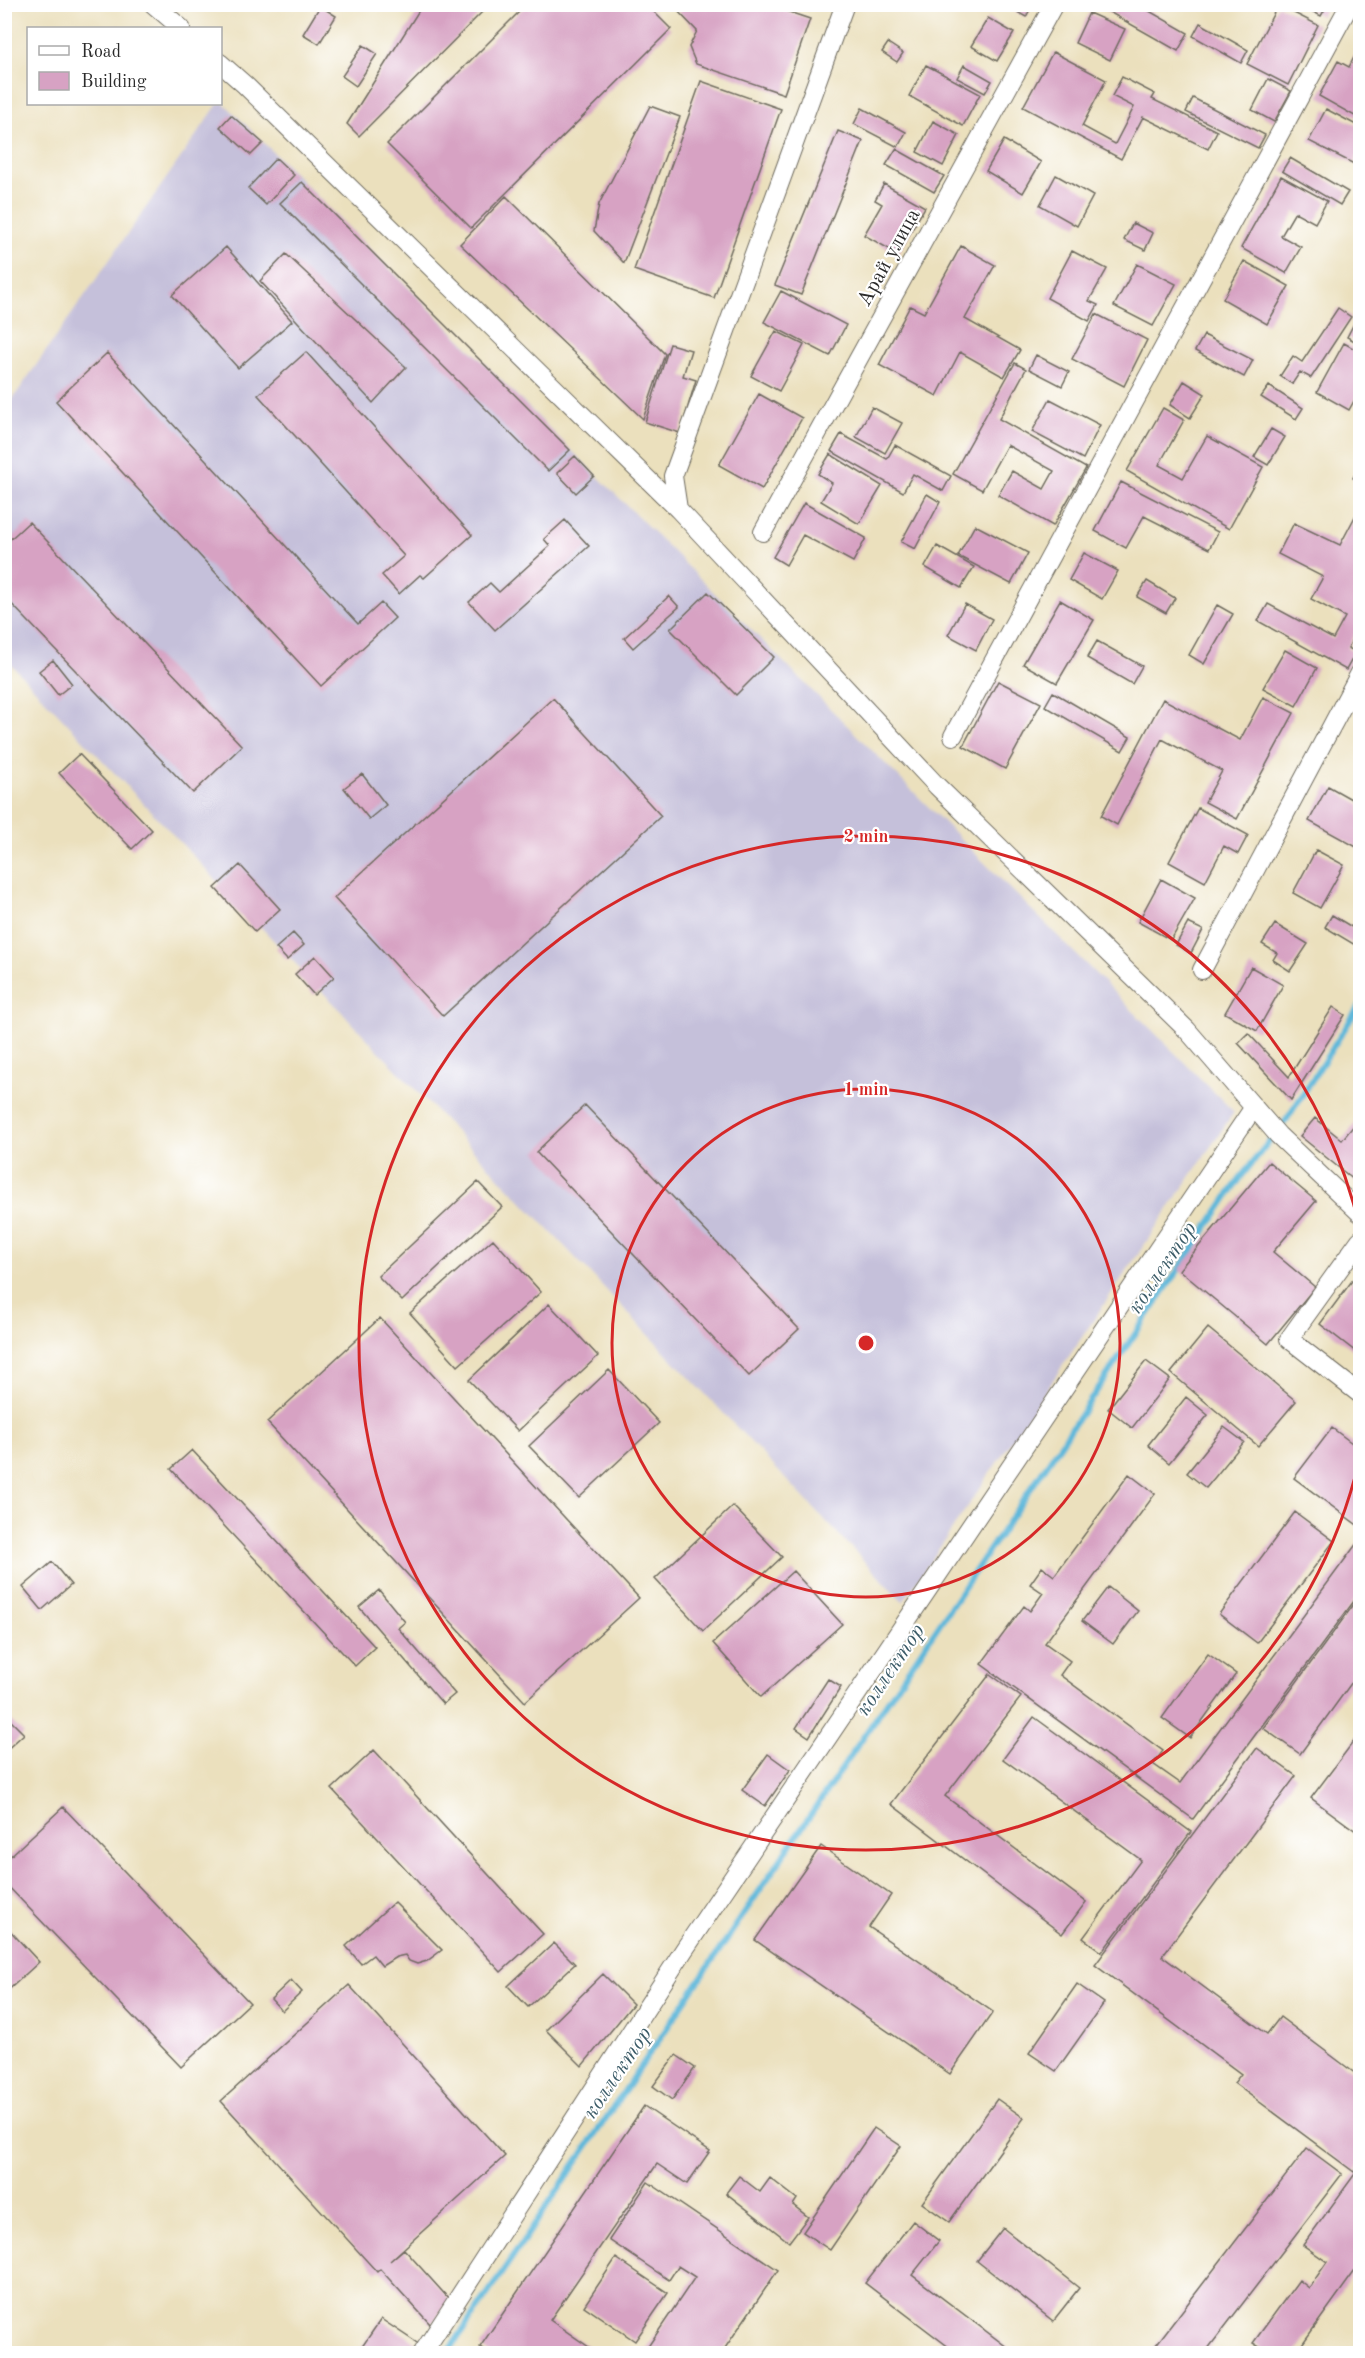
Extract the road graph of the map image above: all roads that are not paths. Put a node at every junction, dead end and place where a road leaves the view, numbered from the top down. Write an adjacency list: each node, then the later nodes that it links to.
1 (153, 4): 5 (street)
2 (845, 4): 7 (street)
3 (1054, 4): 8 (street, Арай улица)
4 (1350, 4): 10 (street)
5 (180, 27)
6 (222, 65): 7 (street)
7 (678, 509): 12 (street)
8 (763, 532)
9 (1360, 673): 11 (street)
10 (953, 736)
11 (1202, 970)
12 (1257, 1111): 13 (street); 16 (street)
13 (1360, 1213)
14 (1360, 1240): 15 (street)
15 (1360, 1394)
16 (422, 2354)

